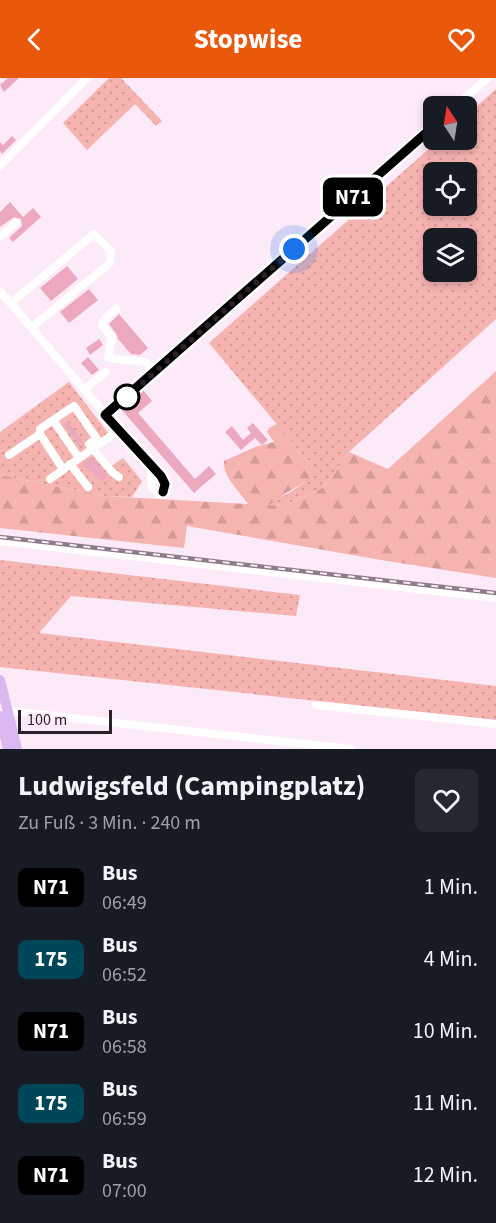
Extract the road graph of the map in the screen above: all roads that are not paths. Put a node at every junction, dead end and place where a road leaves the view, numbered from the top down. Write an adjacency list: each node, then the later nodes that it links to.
1 (87, 78): 5 (street)
2 (488, 78): 3 (street)
3 (467, 96)
4 (423, 136): 13 (street)
5 (0, 166)
6 (16, 223): 7 (street)
7 (0, 237)
8 (0, 291): 9 (street)
9 (11, 303): 11 (street); 11 (street)
10 (116, 309): 13 (street)
11 (32, 327): 14 (street)
12 (106, 372): 14 (street)
13 (155, 372): 15 (street)
14 (85, 389): 15 (street)
15 (105, 415): 17 (street)
16 (53, 420): 18 (street); 19 (street); 21 (street)
17 (119, 430): 19 (street); 25 (street)
18 (39, 434): 20 (street); 22 (street)
19 (91, 449): 21 (street); 23 (street)
20 (9, 455)
21 (78, 458): 22 (street)
22 (66, 467): 24 (street); 26 (street)
23 (119, 477)
24 (50, 479)
25 (165, 484)
26 (87, 487)
27 (0, 541): 28 (street)
28 (496, 598)
29 (0, 680): 35 (main road)
30 (316, 705): 33 (street)
31 (0, 710): 36 (street)
32 (0, 716): 34 (main road)
33 (496, 724)
34 (8, 749)
35 (17, 749)
36 (351, 749)

